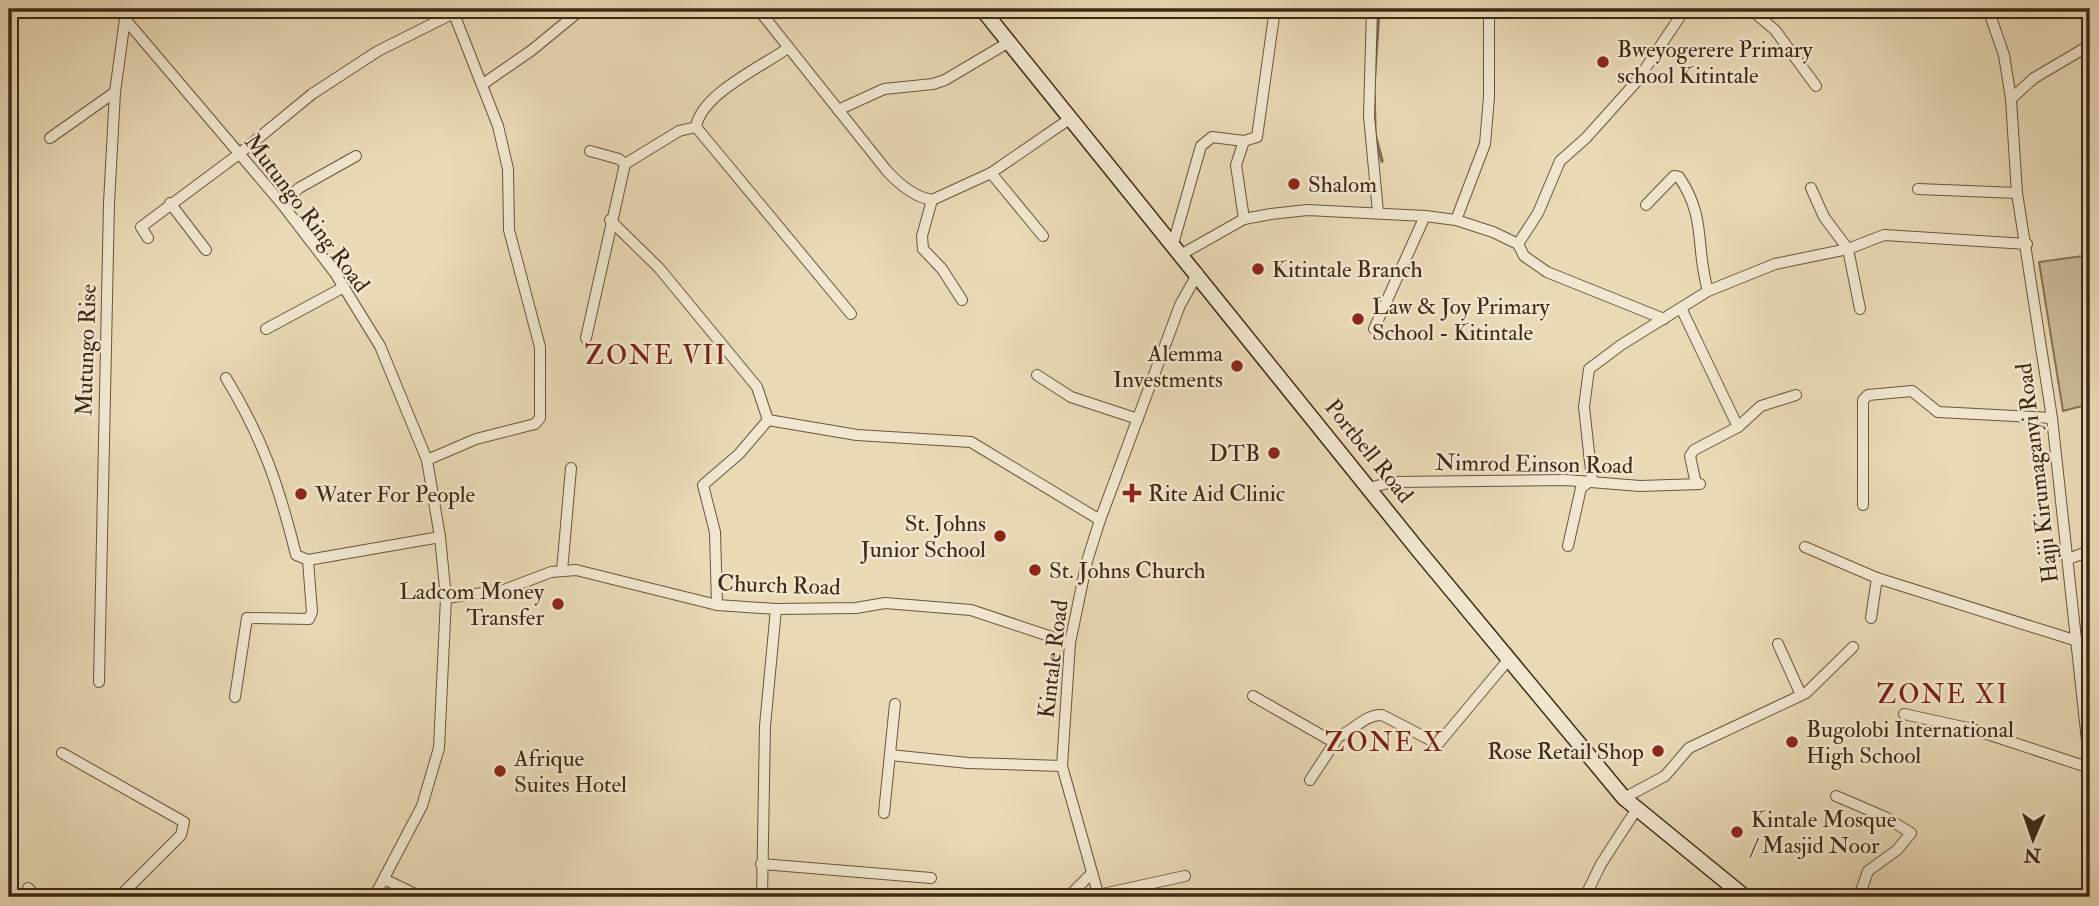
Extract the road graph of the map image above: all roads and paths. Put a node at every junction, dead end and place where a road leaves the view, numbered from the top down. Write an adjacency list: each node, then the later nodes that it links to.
1 (582, 9): 15 (street)
2 (758, 9): 14 (street)
3 (1275, 9): 23 (street)
4 (1372, 9): 36 (street)
5 (1489, 9): 40 (street)
6 (1685, 9): 43 (street)
7 (1750, 9): 16 (street)
8 (1988, 9): 18 (street, Hajji Kirumaganyi Road)
9 (453, 11): 15 (street); 25 (street)
10 (988, 11): 12 (main road, Portbell Road)
11 (123, 14): 17 (street, Mutungo Rise); 25 (street, Mutungo Ring Road)
12 (1009, 42): 19 (street); 20 (main road, Portbell Road)
13 (2090, 46): 18 (street)
14 (788, 48): 19 (street); 21 (street)
15 (483, 84): 66 (street)
16 (1816, 86)
17 (115, 92): 22 (street); 89 (street, Mutungo Rise)
18 (2011, 99): 31 (street, Hajji Kirumaganyi Road)
19 (838, 110): 32 (street)
20 (1071, 118): 28 (street); 45 (main road, Portbell Road)
21 (696, 127): 27 (street); 54 (street)
22 (50, 138)
23 (1244, 141): 38 (street); 45 (street)
24 (590, 151): 27 (street)
25 (239, 154): 33 (street); 34 (street, Mutungo Ring Road)
26 (356, 156): 34 (street)
27 (625, 164): 39 (street)
28 (990, 173): 32 (street); 41 (street)
29 (1811, 188): 46 (street)
30 (1918, 189): 31 (street)
31 (2017, 193): 44 (street, Hajji Kirumaganyi Road)
32 (932, 200): 51 (street)
33 (170, 203): 42 (street); 47 (street)
34 (282, 204): 49 (street, Mutungo Ring Road)
35 (1646, 205): 50 (street)
36 (1378, 212): 37 (street); 38 (street)
37 (1425, 216): 40 (street); 57 (street)
38 (1244, 219): 45 (street)
39 (610, 220): 58 (street); 63 (street)
40 (1456, 220): 43 (street)
41 (1043, 236)
42 (148, 238)
43 (1518, 244): 55 (street)
44 (2027, 244): 46 (street); 62 (street, Hajji Kirumaganyi Road)
45 (1178, 249): 48 (main road, Portbell Road)
46 (1847, 249): 50 (street); 53 (street)
47 (206, 250)
48 (1198, 273): 64 (street, Kintale Road); 69 (main road, Portbell Road)
49 (344, 287): 56 (street); 66 (street, Mutungo Ring Road)
50 (1708, 291): 52 (street)
51 (962, 300)
52 (1681, 308): 55 (street); 65 (street)
53 (1860, 309)
54 (851, 314)
55 (1664, 320): 68 (street)
56 (266, 328)
57 (1374, 329)
58 (586, 338)
59 (1037, 375): 64 (street)
60 (226, 378): 77 (street)
61 (1796, 395): 65 (street)
62 (2052, 418): 70 (street); 76 (street, Hajji Kirumaganyi Road)
63 (768, 419): 71 (street); 81 (street)
64 (1138, 419): 71 (street, Kintale Road)
65 (1738, 427): 68 (street, Nimrod Einson Road)
66 (427, 460): 72 (street, Mutungo Ring Road)
67 (571, 468): 78 (street)
68 (1592, 480): 69 (street, Nimrod Einson Road); 73 (street)
69 (1368, 488): 88 (main road, Portbell Road)
70 (1863, 505)
71 (1100, 520): 85 (street, Kintale Road)
72 (440, 537): 77 (street); 80 (street, Mutungo Ring Road)
73 (1568, 545)
74 (1805, 547): 79 (street)
75 (2090, 551): 76 (street)
76 (2068, 559): 84 (street, Hajji Kirumaganyi Road)
77 (308, 560): 92 (street)
78 (562, 571): 80 (street, Church Road); 81 (street, Church Road)
79 (1877, 578): 83 (street); 84 (street)
80 (446, 598): 109 (street, Mutungo Ring Road)
81 (717, 605): 82 (street, Church Road)
82 (776, 609): 85 (street, Church Road); 105 (street)
83 (1871, 618)
84 (2074, 640): 99 (street, Hajji Kirumaganyi Road)
85 (1070, 643): 98 (street, Kintale Road)
86 (1778, 644): 90 (street)
87 (1853, 647): 90 (street)
88 (1509, 659): 95 (street); 102 (main road, Portbell Road)
89 (99, 682)
90 (1801, 695): 102 (street)
91 (1253, 696): 95 (street)
92 (235, 697)
93 (895, 704): 97 (street)
94 (1904, 715): 99 (street)
95 (1337, 739): 100 (street)
96 (62, 753): 113 (street)
97 (890, 755): 98 (street); 104 (street)
98 (1062, 766): 106 (street, Kintale Road)
99 (2090, 768)
100 (1310, 780)
101 (1836, 796): 120 (street)
102 (1624, 798): 103 (main road, Portbell Road)
103 (1636, 810): 118 (street); 119 (main road, Portbell Road)
104 (884, 813)
105 (761, 864): 108 (street); 116 (street)
106 (1091, 874): 111 (street, Kintale Road); 117 (street)
107 (1185, 876): 111 (street)
108 (931, 878)
109 (384, 879): 114 (street, Mutungo Ring Road); 115 (street)
110 (27, 888): 112 (street)
111 (1098, 896)
112 (37, 897)
113 (119, 897)
114 (374, 897)
115 (421, 897)
116 (762, 897)
117 (1068, 897)
118 (1585, 897)
119 (1745, 897)
120 (1859, 897)

